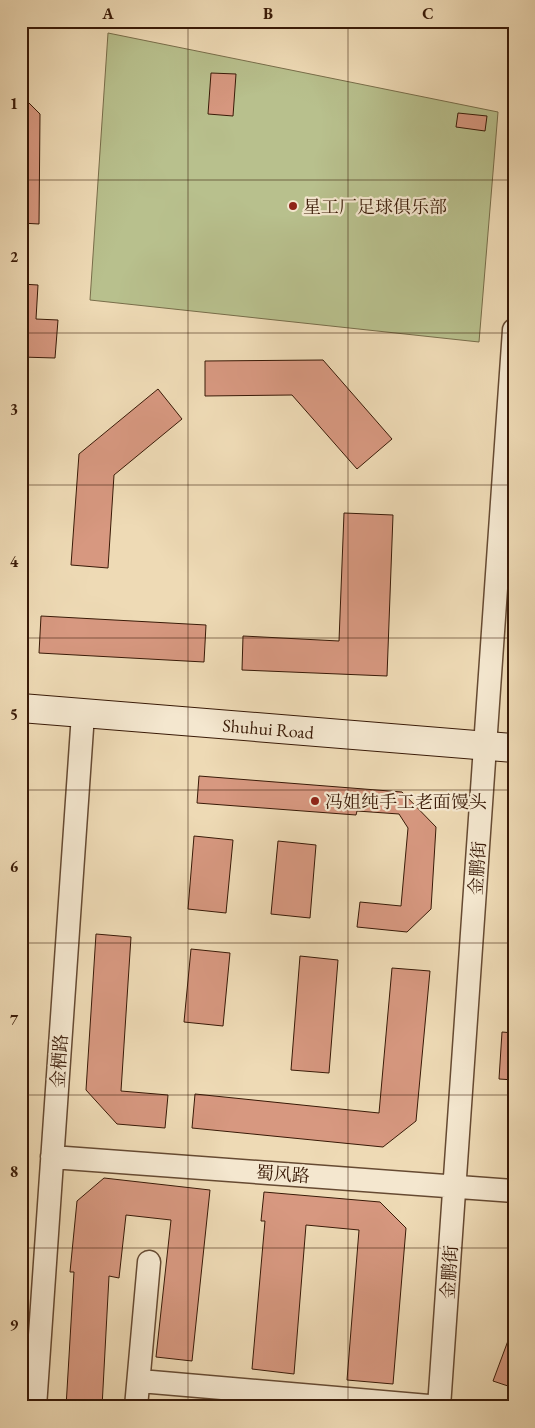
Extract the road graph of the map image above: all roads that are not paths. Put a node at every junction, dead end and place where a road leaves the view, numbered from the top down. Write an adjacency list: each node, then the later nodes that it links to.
1 (514, 330): 4 (street, 金鹏街)
2 (21, 708): 3 (street, Shuhui Road)
3 (83, 714): 4 (street, Shuhui Road); 6 (street, 金栖路)
4 (485, 746): 5 (street, Shuhui Road); 7 (street, 金鹏街)
5 (514, 748)
6 (52, 1157): 7 (street, 蜀风路); 11 (street, 金栖路)
7 (454, 1187): 8 (street, 蜀风路); 13 (street, 金鹏街)
8 (514, 1191)
9 (149, 1262): 10 (street)
10 (140, 1381): 12 (street); 13 (street)
11 (35, 1407)
12 (136, 1407)
13 (439, 1407)

